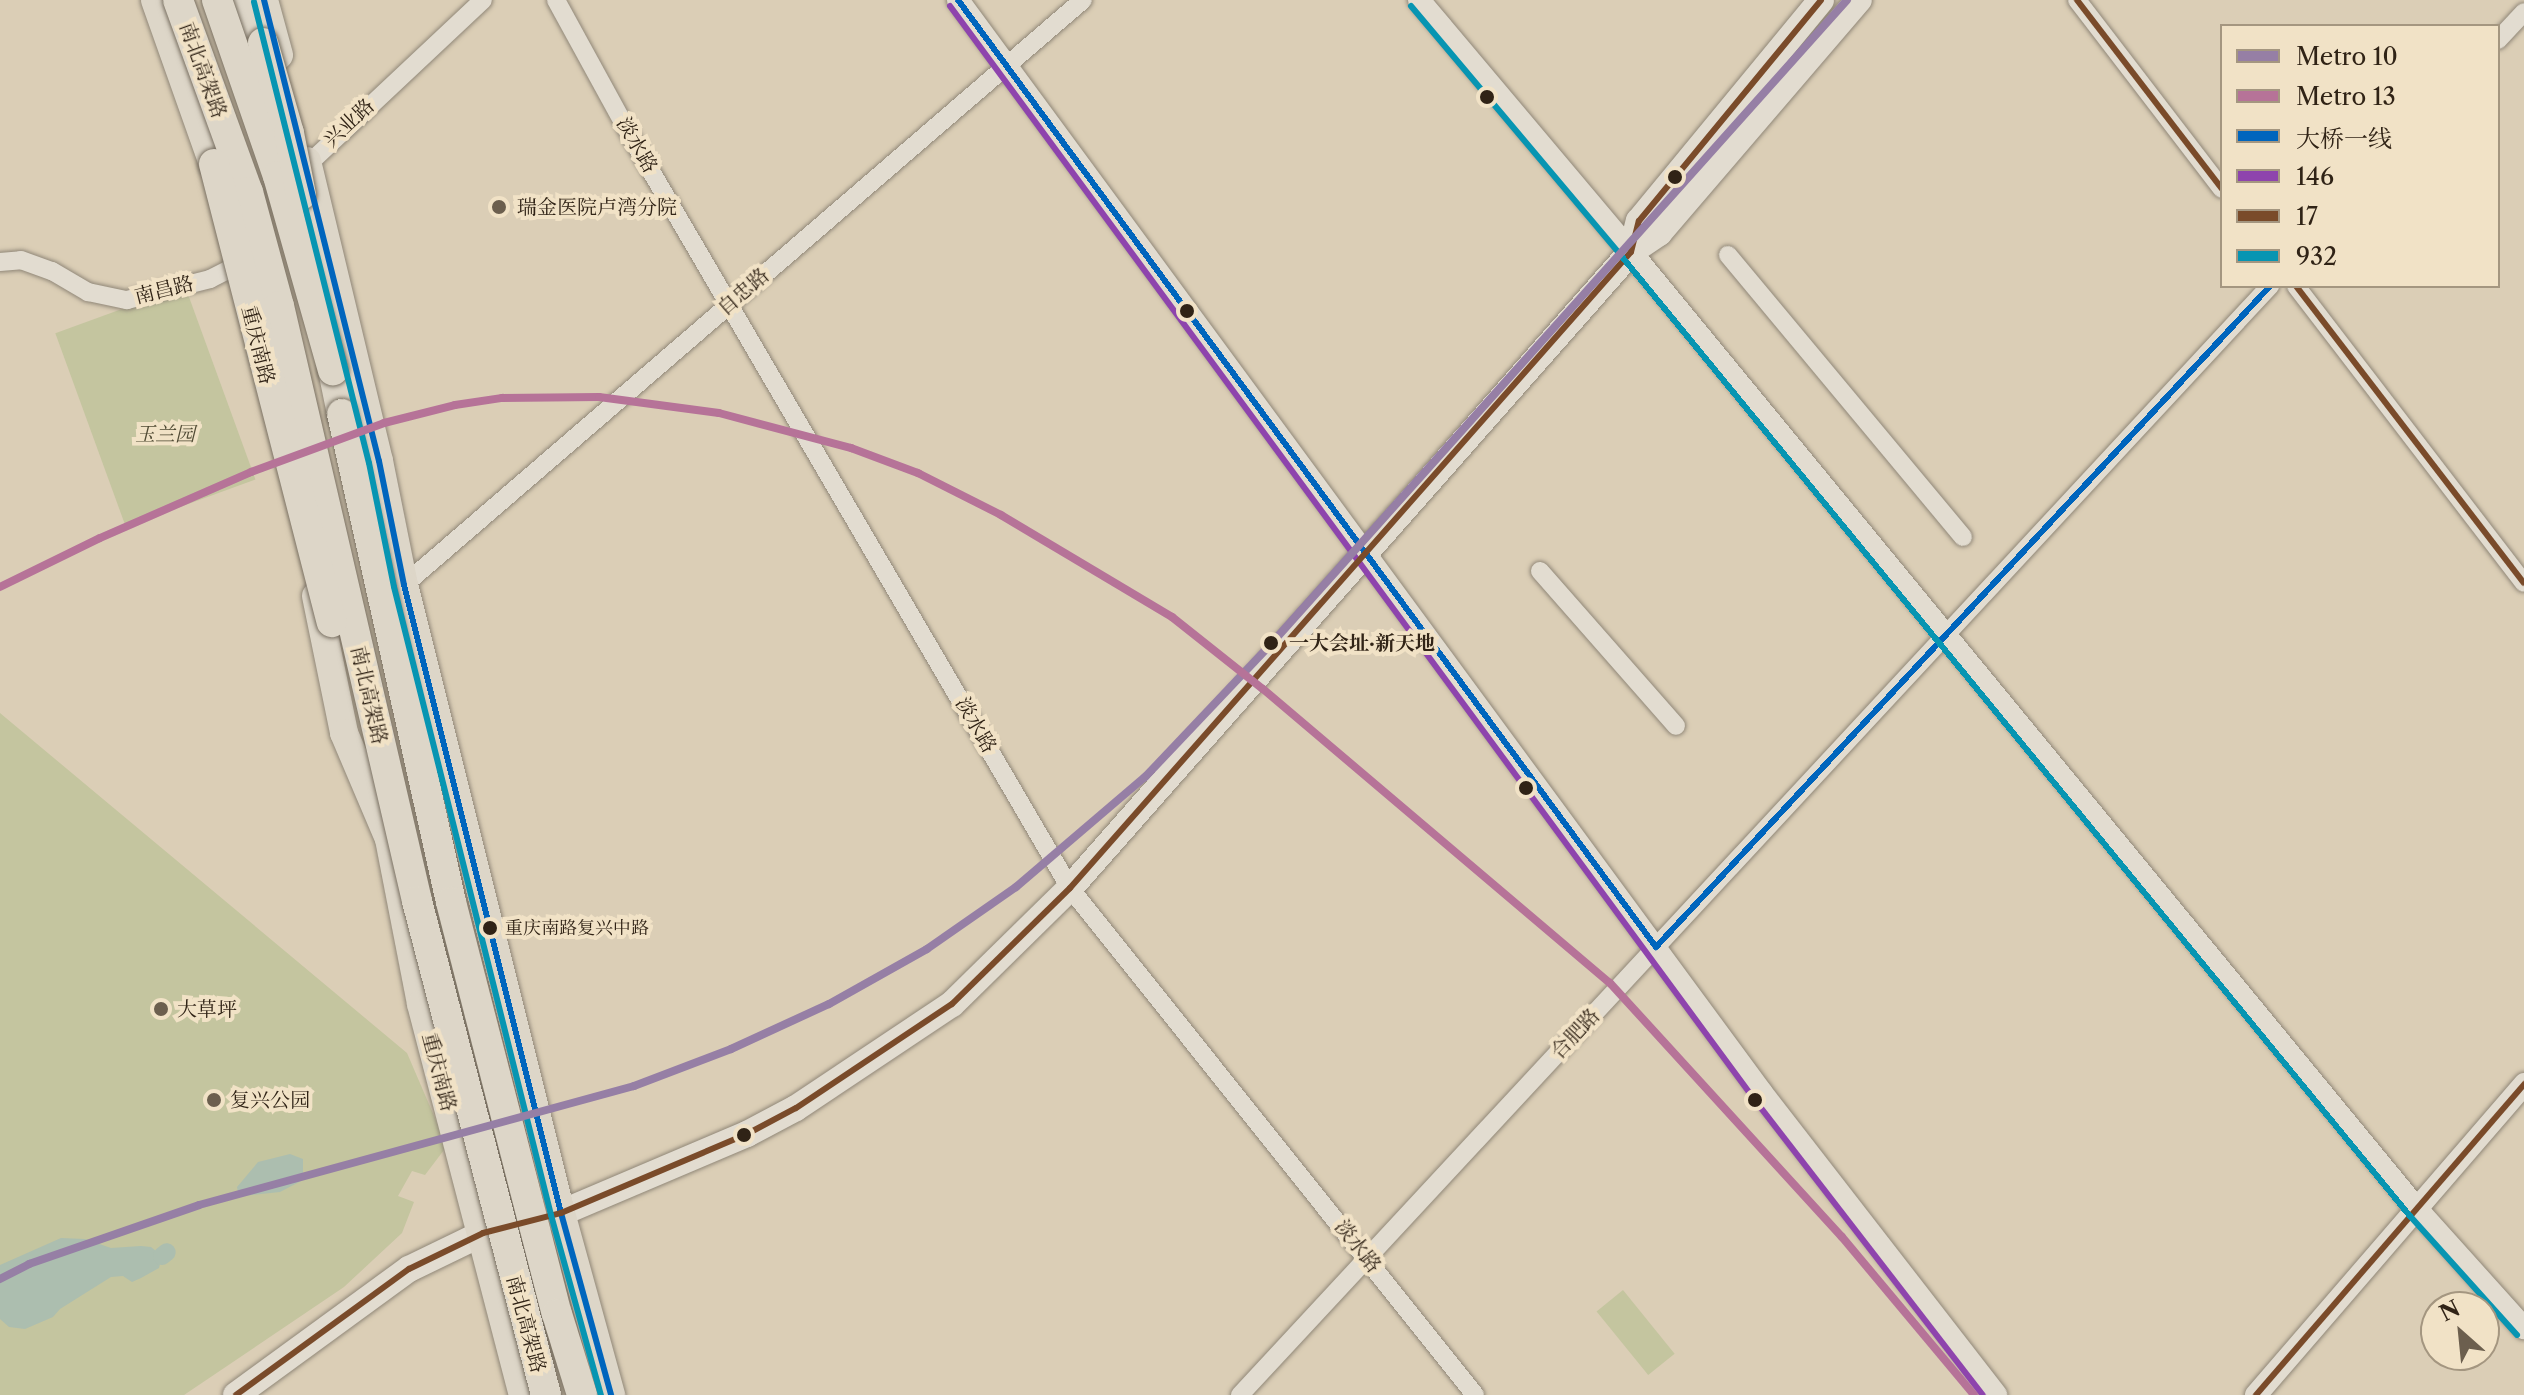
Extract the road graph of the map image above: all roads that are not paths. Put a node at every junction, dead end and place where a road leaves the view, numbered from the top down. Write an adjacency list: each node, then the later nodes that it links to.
1 (141, 0): 23 (main road, 重庆南路)
2 (156, 0): 39 (highway, bridge)
3 (171, 0): 23 (main road, 重庆南路)
4 (178, 0): 39 (highway, 南北高架路, bridge)
5 (217, 0): 29 (highway, 南北高架路, bridge)
6 (227, 0): 20 (main road)
7 (246, 0): 29 (highway, bridge)
8 (264, 0): 20 (main road)
9 (483, 0): 20 (street, 兴业路)
10 (556, 0): 28 (street, 淡水路)
11 (958, 0): 19 (street)
12 (1083, 0): 19 (street, 自忠路)
13 (1419, 0): 22 (street)
14 (1821, 0): 22 (main road)
15 (1859, 0): 22 (main road)
16 (2077, 0): 21 (street)
17 (2524, 12): 18 (street)
18 (2500, 38)
19 (1007, 65): 28 (street, 自忠路); 31 (street)
20 (307, 162): 23 (street, 兴业路); 34 (main road)
21 (2220, 186)
22 (1631, 252): 31 (main road); 35 (street)
23 (245, 254): 25 (street, 南昌路); 36 (main road, 重庆南路); 37 (main road, 重庆南路)
24 (1728, 255): 30 (street)
25 (0, 262)
26 (2268, 288): 35 (street, 合肥路)
27 (2298, 288): 33 (street)
28 (731, 302): 34 (street, 自忠路); 40 (street, 淡水路)
29 (333, 370): 51 (highway, 南北高架路, bridge)
30 (1963, 537)
31 (1367, 551): 40 (main road); 41 (street)
32 (1540, 571): 38 (street)
33 (2524, 583)
34 (404, 585): 44 (main road)
35 (1945, 635): 41 (street, 合肥路); 43 (street)
36 (354, 665): 37 (main road); 39 (main road, 重庆南路)
37 (339, 701): 39 (main road, 重庆南路)
38 (1676, 726)
39 (395, 836): 45 (main road, 重庆南路); 50 (highway, 南北高架路, bridge)
40 (1070, 888): 44 (main road); 46 (street, 淡水路)
41 (1656, 947): 46 (street, 合肥路); 55 (street)
42 (2524, 1084): 43 (street)
43 (2418, 1210): 47 (street); 56 (street)
44 (561, 1213): 45 (main road); 52 (main road)
45 (483, 1233): 48 (main road); 49 (main road, 重庆南路)
46 (1368, 1258): 53 (street, 合肥路); 54 (street, 淡水路)
47 (2524, 1328)
48 (236, 1395)
49 (523, 1395)
50 (546, 1395)
51 (582, 1395)
52 (611, 1395)
53 (1240, 1395)
54 (1475, 1395)
55 (1996, 1395)
56 (2256, 1395)

